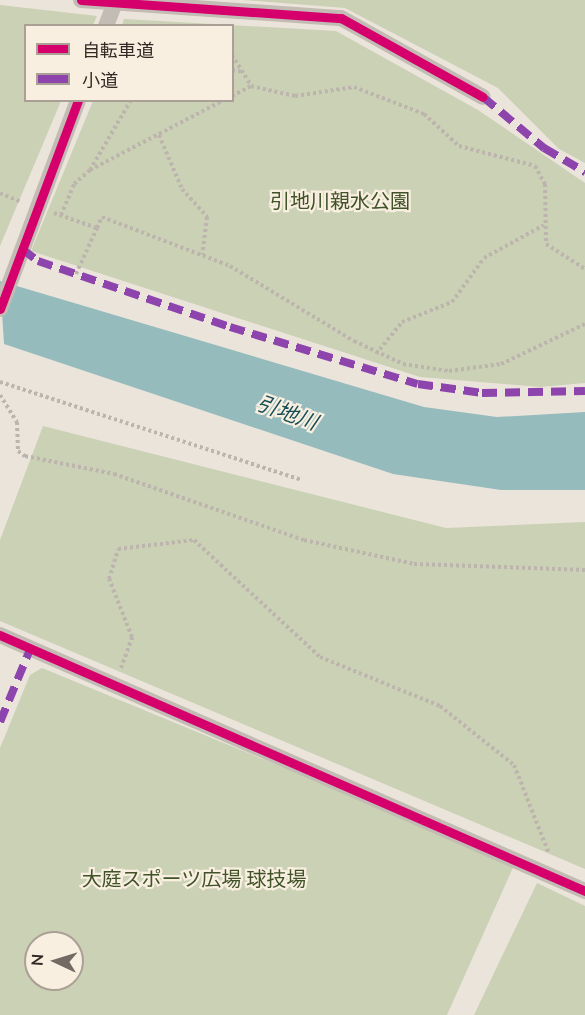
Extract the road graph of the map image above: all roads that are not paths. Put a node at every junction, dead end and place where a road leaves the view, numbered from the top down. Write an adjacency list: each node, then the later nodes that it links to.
1 (81, 0): 2 (street)
2 (114, 5): 3 (street); 4 (street)
3 (107, 24)
4 (483, 96)
5 (77, 102): 6 (street)
6 (0, 309)
7 (0, 635): 8 (street)
8 (585, 891)

